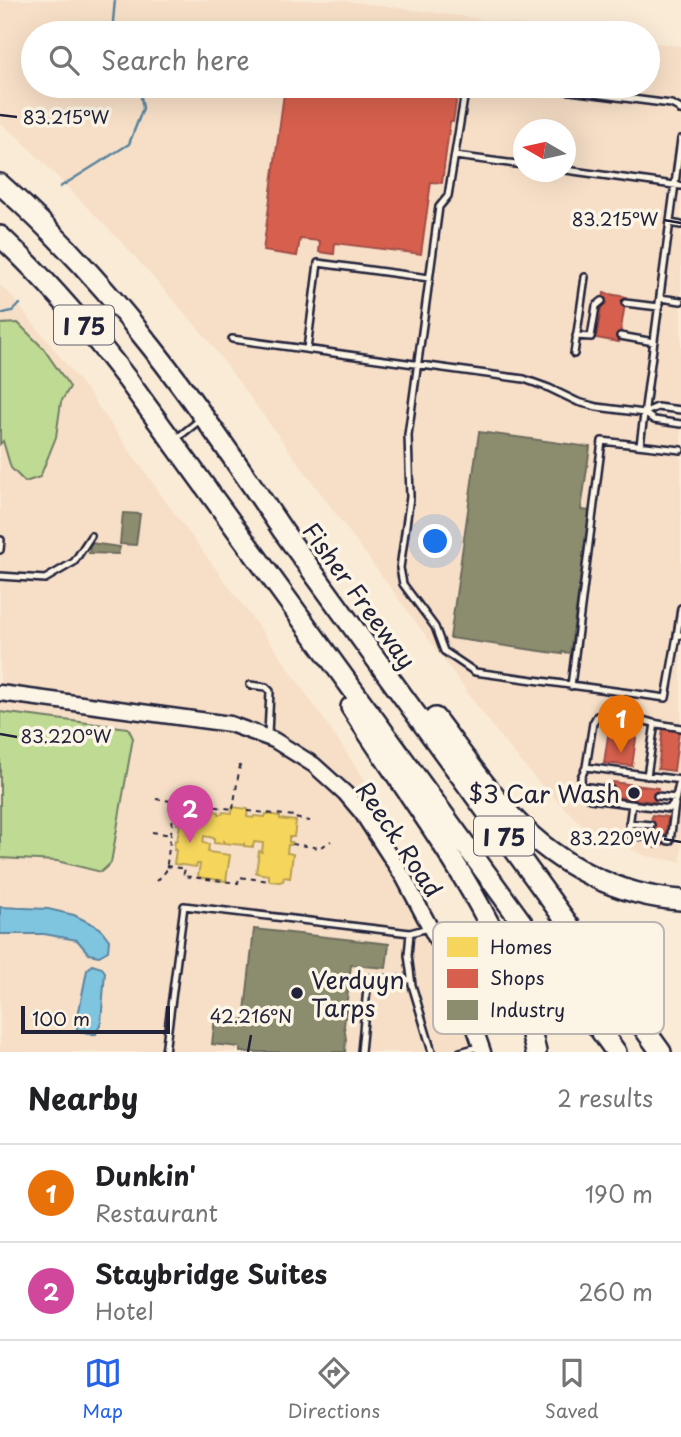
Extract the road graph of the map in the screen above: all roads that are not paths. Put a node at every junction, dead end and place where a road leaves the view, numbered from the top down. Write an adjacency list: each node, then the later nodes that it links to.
1 (464, 98): 5 (lane)
2 (625, 98): 3 (lane)
3 (681, 111)
4 (681, 139): 9 (lane)
5 (455, 156): 6 (lane); 14 (lane)
6 (513, 164)
7 (576, 172): 9 (lane)
8 (0, 184): 29 (highway, Fisher Freeway / I 75)
9 (678, 186): 10 (lane)
10 (670, 223): 11 (lane); 15 (lane)
11 (681, 225)
12 (0, 236): 31 (highway, I 75)
13 (584, 277): 20 (lane)
14 (429, 278): 24 (lane); 26 (lane)
15 (660, 298): 17 (lane); 19 (lane)
16 (602, 300): 20 (lane)
17 (681, 301)
18 (625, 303): 19 (lane)
19 (659, 307): 23 (lane)
20 (576, 336): 25 (lane)
21 (620, 336): 23 (lane)
22 (232, 339): 24 (lane)
23 (654, 342): 28 (lane)
24 (307, 349): 26 (lane)
25 (574, 354)
26 (418, 365): 28 (lane); 43 (lane)
27 (681, 410): 28 (lane)
28 (644, 413): 30 (lane); 32 (lane)
29 (204, 417): 31 (lane); 39 (highway, Fisher Freeway / I 75)
30 (681, 424)
31 (173, 442): 41 (highway, I 75)
32 (640, 445): 33 (lane); 43 (lane)
33 (681, 450)
34 (91, 536): 37 (lane)
35 (1, 540): 36 (lane)
36 (0, 550)
37 (0, 576)
38 (681, 608): 40 (lane)
39 (348, 619): 58 (highway); 61 (highway, Fisher Freeway / I 75)
40 (679, 636): 43 (lane)
41 (316, 638): 59 (highway); 60 (highway, I 75)
42 (250, 685): 47 (lane)
43 (571, 686)
44 (0, 693): 47 (street, Reeck Road)
45 (655, 723): 46 (lane); 48 (lane); 49 (lane)
46 (681, 728)
47 (268, 738): 62 (street, Reeck Road)
48 (586, 767): 49 (lane); 51 (lane)
49 (647, 776): 50 (lane)
50 (680, 780): 54 (lane)
51 (581, 786): 52 (lane); 55 (lane)
52 (611, 790)
53 (657, 796): 54 (lane)
54 (675, 799): 55 (lane); 57 (lane)
55 (632, 804): 56 (lane)
56 (629, 829): 56 (lane)
57 (668, 833)
58 (681, 900)
59 (488, 922)
60 (522, 922)
61 (567, 922)
62 (431, 927): 63 (street, Reeck Road); 64 (lane)
63 (433, 931)
64 (410, 933): 65 (lane); 70 (lane)
65 (411, 980): 71 (lane); 72 (lane)
66 (531, 1034): 74 (highway)
67 (603, 1034): 75 (highway, I 75)
68 (648, 1034): 76 (highway, Fisher Freeway / I 75)
69 (482, 1049): 73 (lane)
70 (165, 1052)
71 (361, 1052)
72 (432, 1052)
73 (460, 1052)
74 (536, 1052)
75 (616, 1052)
76 (661, 1052)

